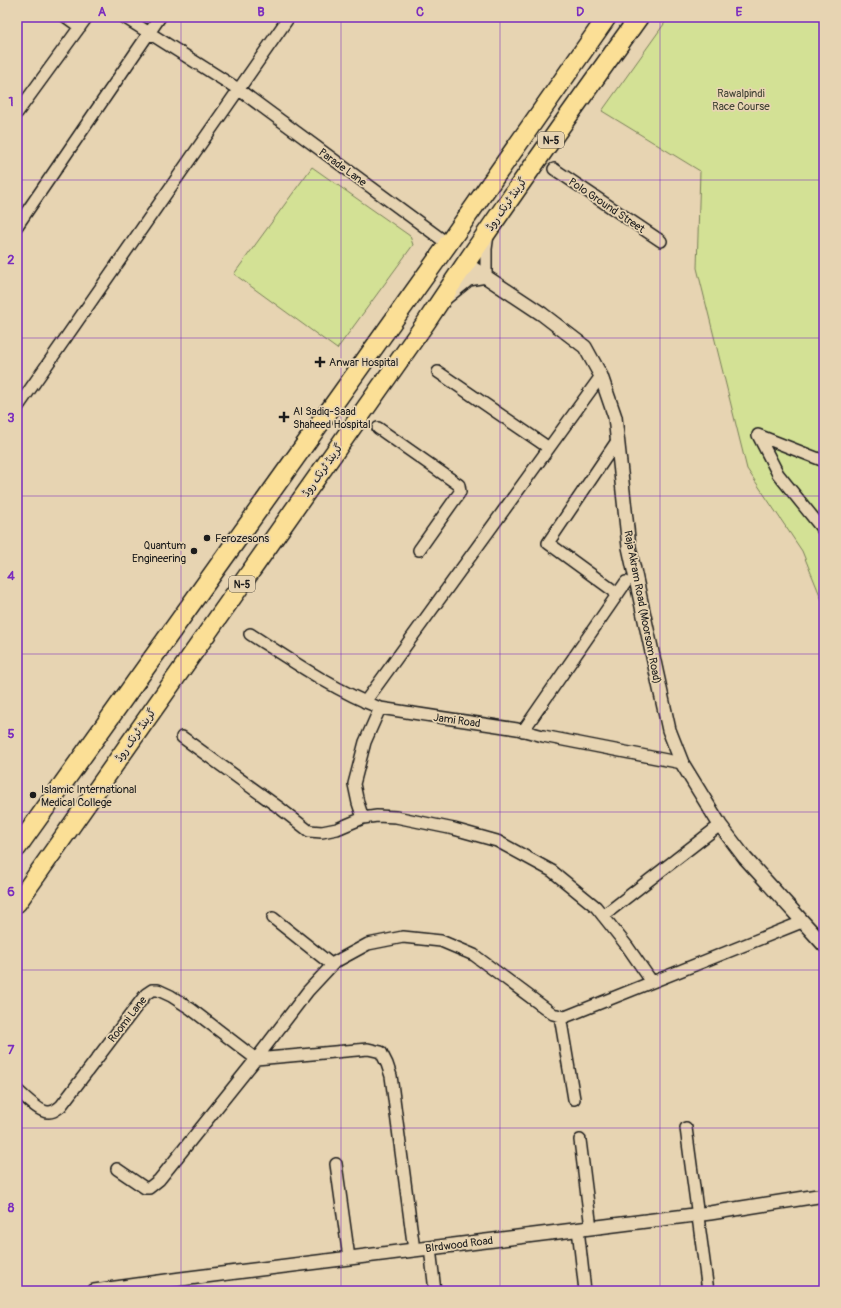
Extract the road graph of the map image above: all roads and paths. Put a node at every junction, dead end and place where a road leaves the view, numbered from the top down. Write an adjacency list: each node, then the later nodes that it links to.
1 (66, 17): 8 (street)
2 (87, 17): 8 (street)
3 (124, 17): 9 (street, Parade Lane)
4 (160, 17): 9 (street)
5 (289, 17): 10 (street)
6 (607, 17): 16 (highway, N-5)
7 (639, 17): 14 (highway, گرینڈ ٹرنک روڈ / N-5)
8 (80, 27): 11 (street)
9 (149, 33): 10 (street, Parade Lane); 13 (street)
10 (238, 89): 16 (street, Parade Lane); 22 (street)
11 (17, 114)
12 (554, 169): 15 (street, Polo Ground Street)
13 (17, 226)
14 (488, 229): 17 (highway, گرینڈ ٹرنک روڈ / N-5); 18 (street)
15 (660, 241)
16 (448, 244): 39 (highway, N-5)
17 (465, 263): 18 (street, Raja Akram Road (Moorsom Road)); 19 (highway, گرینڈ ٹرنک روڈ / N-5)
18 (486, 277): 19 (street); 21 (street, Raja Akram Road (Moorsom Road))
19 (436, 307): 40 (highway, گرینڈ ٹرنک روڈ / N-5)
20 (438, 372): 25 (street)
21 (601, 376): 24 (street, Raja Akram Road (Moorsom Road)); 25 (street)
22 (17, 408)
23 (378, 428): 28 (street)
24 (617, 441): 30 (street); 36 (street, Raja Akram Road (Moorsom Road))
25 (549, 448): 32 (street)
26 (824, 461): 27 (street)
27 (824, 531)
28 (419, 550)
29 (626, 582): 30 (street)
30 (618, 594): 34 (street)
31 (250, 634): 32 (street, Jami Road)
32 (365, 702): 33 (street, Jami Road)
33 (380, 708): 34 (street, Jami Road); 37 (street)
34 (523, 731): 36 (street, Jami Road)
35 (182, 737): 37 (street)
36 (682, 763): 38 (street, Raja Akram Road (Moorsom Road))
37 (363, 818): 41 (street)
38 (720, 825): 41 (street); 43 (street, Raja Akram Road (Moorsom Road))
39 (17, 848)
40 (17, 903)
41 (603, 916): 46 (street)
42 (274, 918): 45 (street)
43 (802, 922): 44 (street, Raja Akram Road (Moorsom Road)); 46 (street)
44 (824, 944)
45 (332, 965): 47 (street); 48 (street)
46 (652, 982): 47 (street)
47 (560, 1016): 50 (street)
48 (256, 1059): 49 (street, Roomi Lane); 54 (street); 59 (street)
49 (17, 1090)
50 (574, 1099)
51 (686, 1128): 56 (street)
52 (580, 1140): 57 (street)
53 (336, 1164): 60 (street)
54 (117, 1169)
55 (824, 1195): 56 (street, BIrdwood Road)
56 (697, 1214): 57 (street, BIrdwood Road); 64 (street)
57 (585, 1229): 58 (street, BIrdwood Road); 63 (street)
58 (430, 1248): 59 (street, BIrdwood Road); 62 (street)
59 (414, 1250): 60 (street, BIrdwood Road)
60 (349, 1258): 61 (street, BIrdwood Road)
61 (94, 1291)
62 (435, 1291)
63 (585, 1291)
64 (708, 1291)

